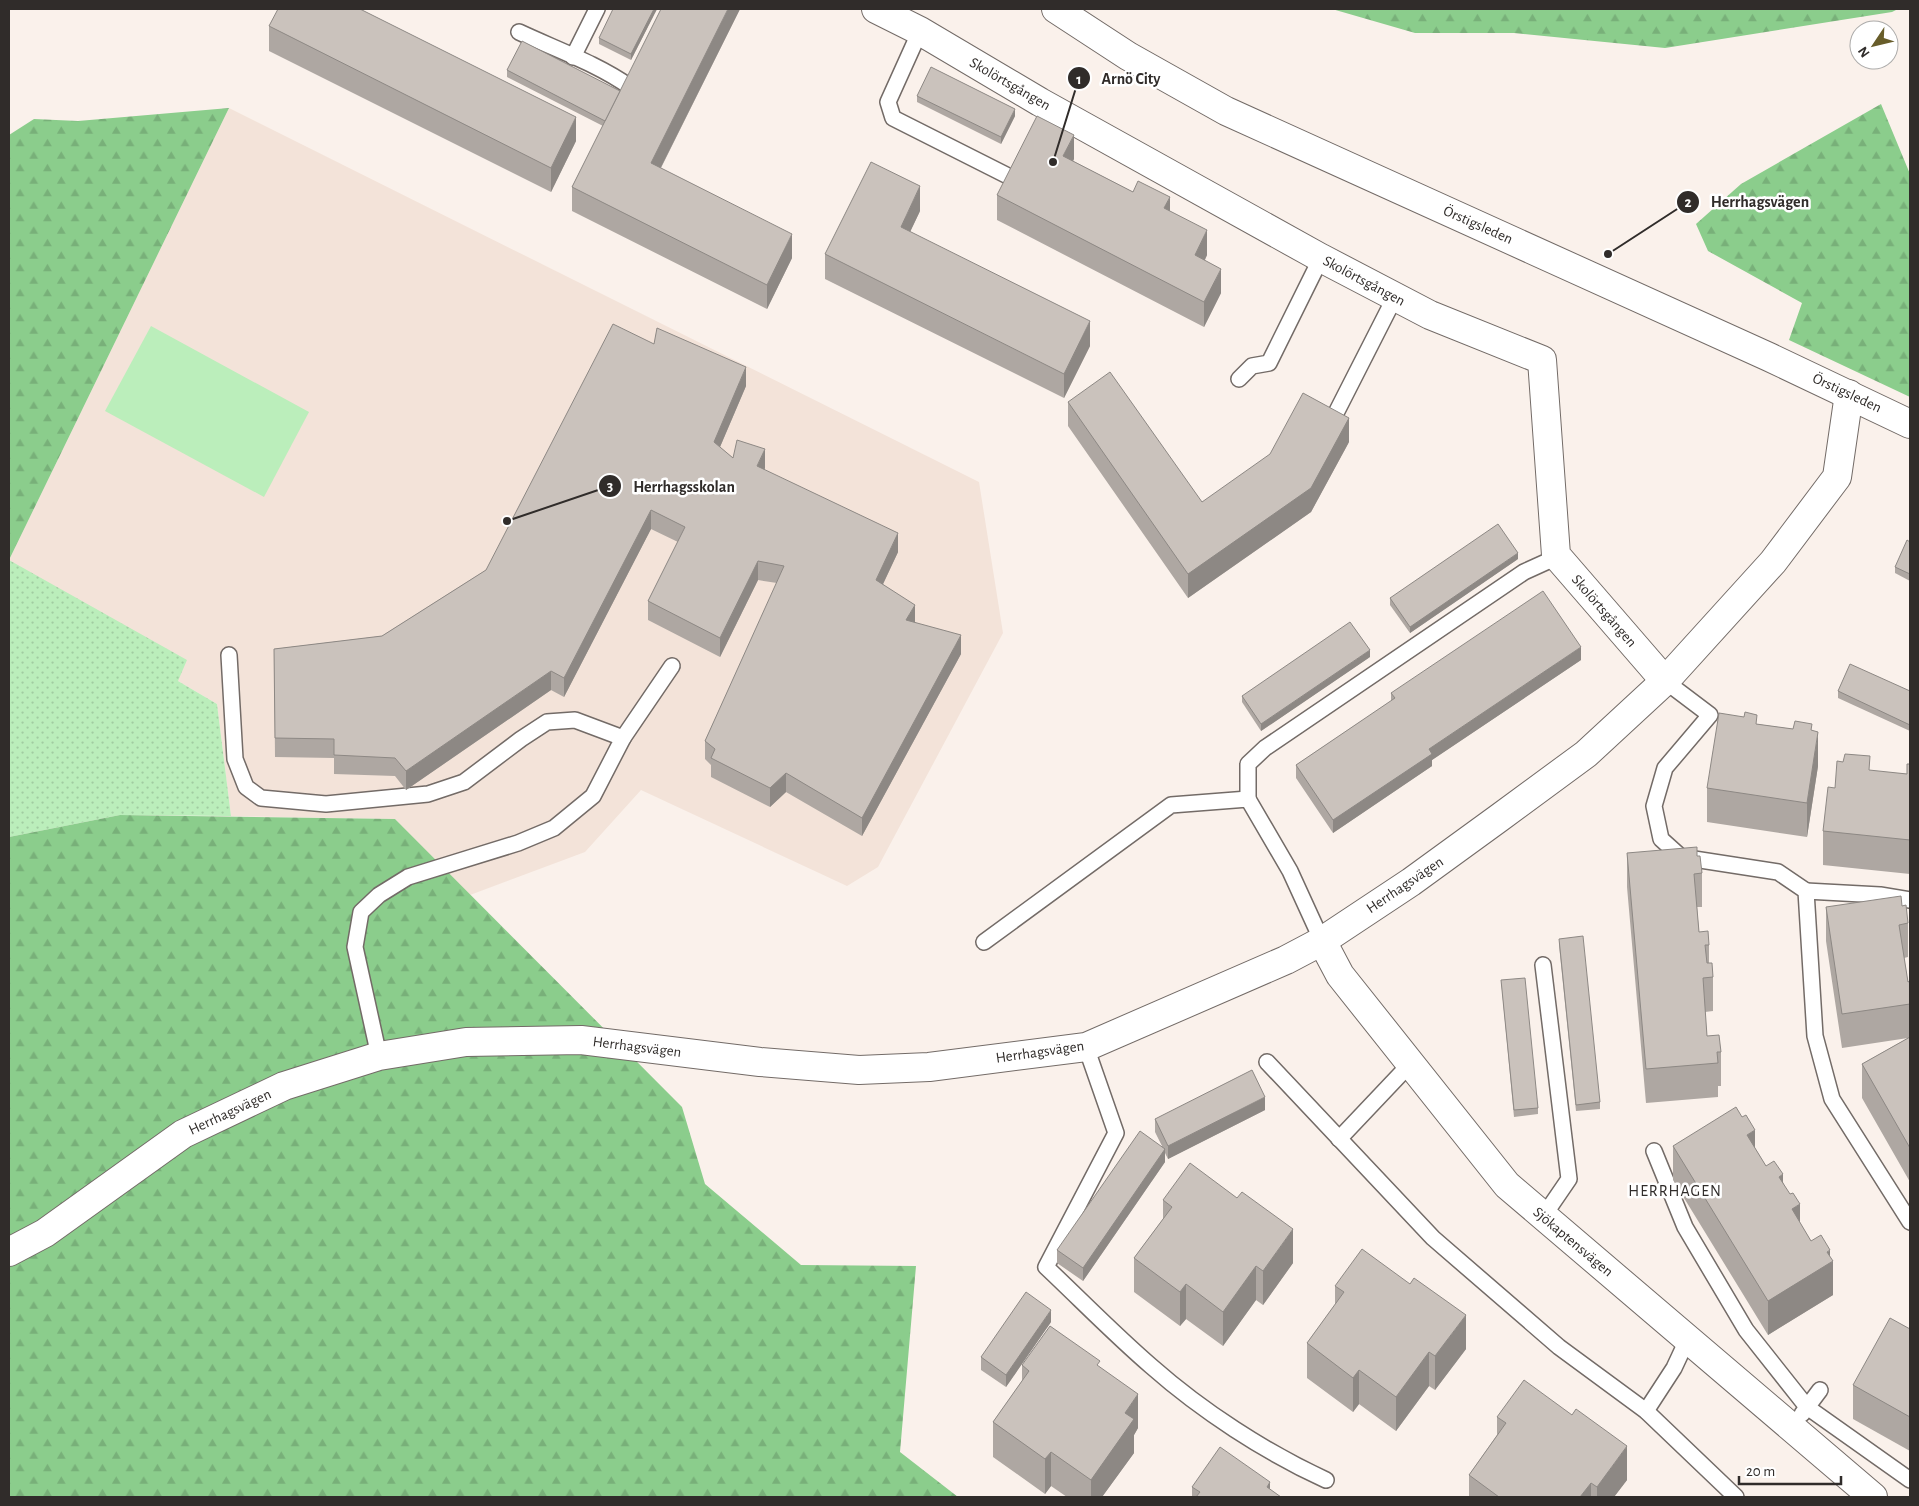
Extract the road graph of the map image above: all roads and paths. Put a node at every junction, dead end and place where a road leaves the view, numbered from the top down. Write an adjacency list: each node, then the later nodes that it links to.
1 (597, 9): 6 (lane)
2 (876, 9): 4 (street, Skolörtsgången)
3 (1056, 9): 12 (street, Örstigsleden)
4 (920, 31): 8 (lane); 9 (street, Skolörtsgången)
5 (519, 32): 6 (lane)
6 (574, 57): 7 (lane)
7 (630, 87)
8 (1006, 175)
9 (1321, 258): 10 (street, Skolörtsgången); 11 (lane)
10 (1395, 297): 13 (lane); 15 (street, Skolörtsgången)
11 (1239, 379)
12 (1848, 394): 14 (street, Örstigsleden); 18 (street, Herrhagsvägen)
13 (1336, 413)
14 (1910, 424)
15 (1558, 557): 18 (street, Skolörtsgången); 20 (lane)
16 (229, 654): 19 (lane)
17 (672, 666): 19 (lane)
18 (1665, 681): 21 (lane); 23 (street, Herrhagsvägen)
19 (623, 738): 27 (lane)
20 (1248, 799): 23 (lane); 24 (lane)
21 (1806, 891): 22 (lane); 33 (lane)
22 (1910, 900)
23 (1322, 941): 26 (street, Herrhagsvägen); 29 (street, Sjökaptensvägen)
24 (984, 942)
25 (1543, 965): 32 (lane)
26 (1086, 1047): 27 (street, Herrhagsvägen); 39 (lane)
27 (379, 1056): 34 (street, Herrhagsvägen)
28 (1267, 1062): 30 (lane)
29 (1411, 1063): 30 (lane); 32 (street, Sjökaptensvägen)
30 (1339, 1139): 37 (lane)
31 (1654, 1151): 38 (lane)
32 (1544, 1217): 35 (street, Sjökaptensvägen)
33 (1910, 1222)
34 (9, 1252)
35 (1688, 1338): 37 (lane); 38 (street, Sjökaptensvägen)
36 (1820, 1390): 38 (lane)
37 (1646, 1411): 41 (lane)
38 (1800, 1418): 40 (lane); 42 (street, Sjökaptensvägen)
39 (1326, 1480)
40 (1910, 1480)
41 (1736, 1497)
42 (1873, 1497)

